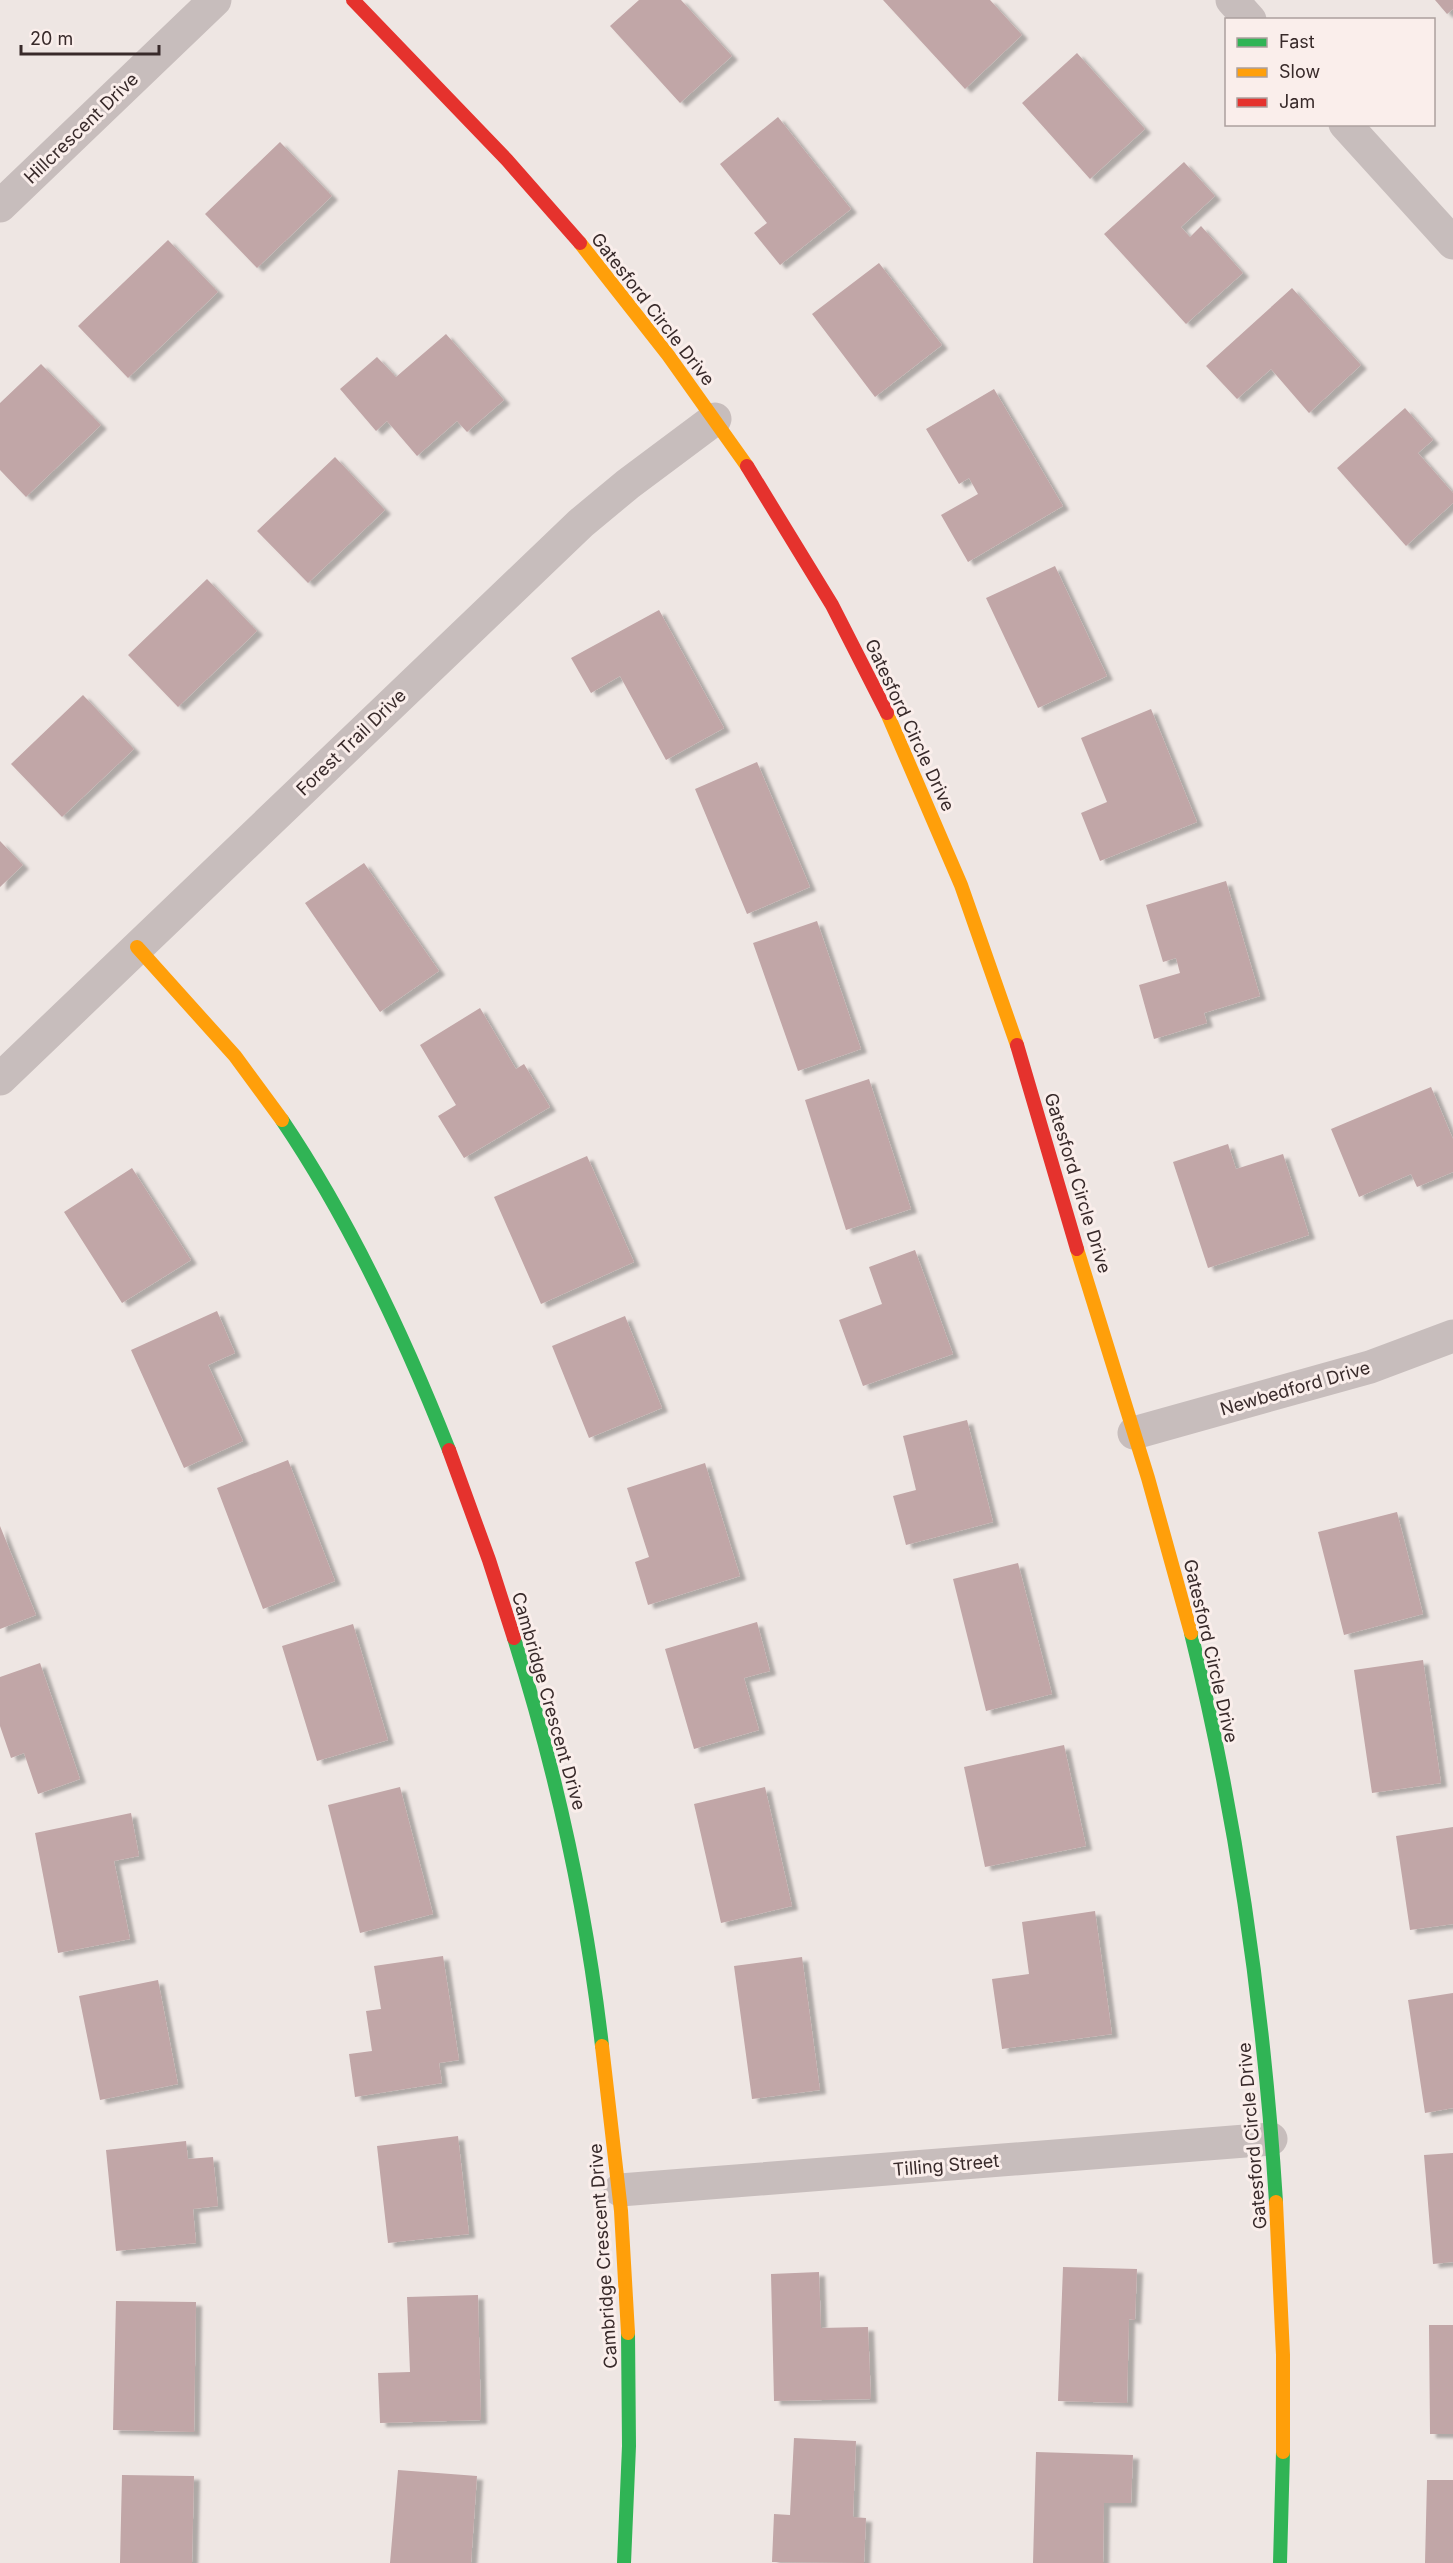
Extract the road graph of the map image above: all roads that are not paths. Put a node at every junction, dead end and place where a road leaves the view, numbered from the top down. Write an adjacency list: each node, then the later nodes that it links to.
1 (215, 0): 6 (street, Hillcrescent Drive)
2 (353, 0): 8 (street, Gatesford Circle Drive)
3 (1232, 0): 4 (street)
4 (1248, 18)
5 (1347, 126): 7 (street)
6 (0, 206)
7 (1453, 243)
8 (715, 419): 9 (street, Forest Trail Drive); 12 (street, Gatesford Circle Drive)
9 (136, 947): 10 (street, Forest Trail Drive); 14 (street, Cambridge Crescent Drive)
10 (0, 1079)
11 (1453, 1336): 12 (street, Newbedford Drive)
12 (1134, 1433): 13 (street, Gatesford Circle Drive)
13 (1271, 2139): 14 (street, Tilling Street); 16 (street, Gatesford Circle Drive)
14 (620, 2190): 15 (street, Cambridge Crescent Drive)
15 (624, 2563)
16 (1280, 2563)

